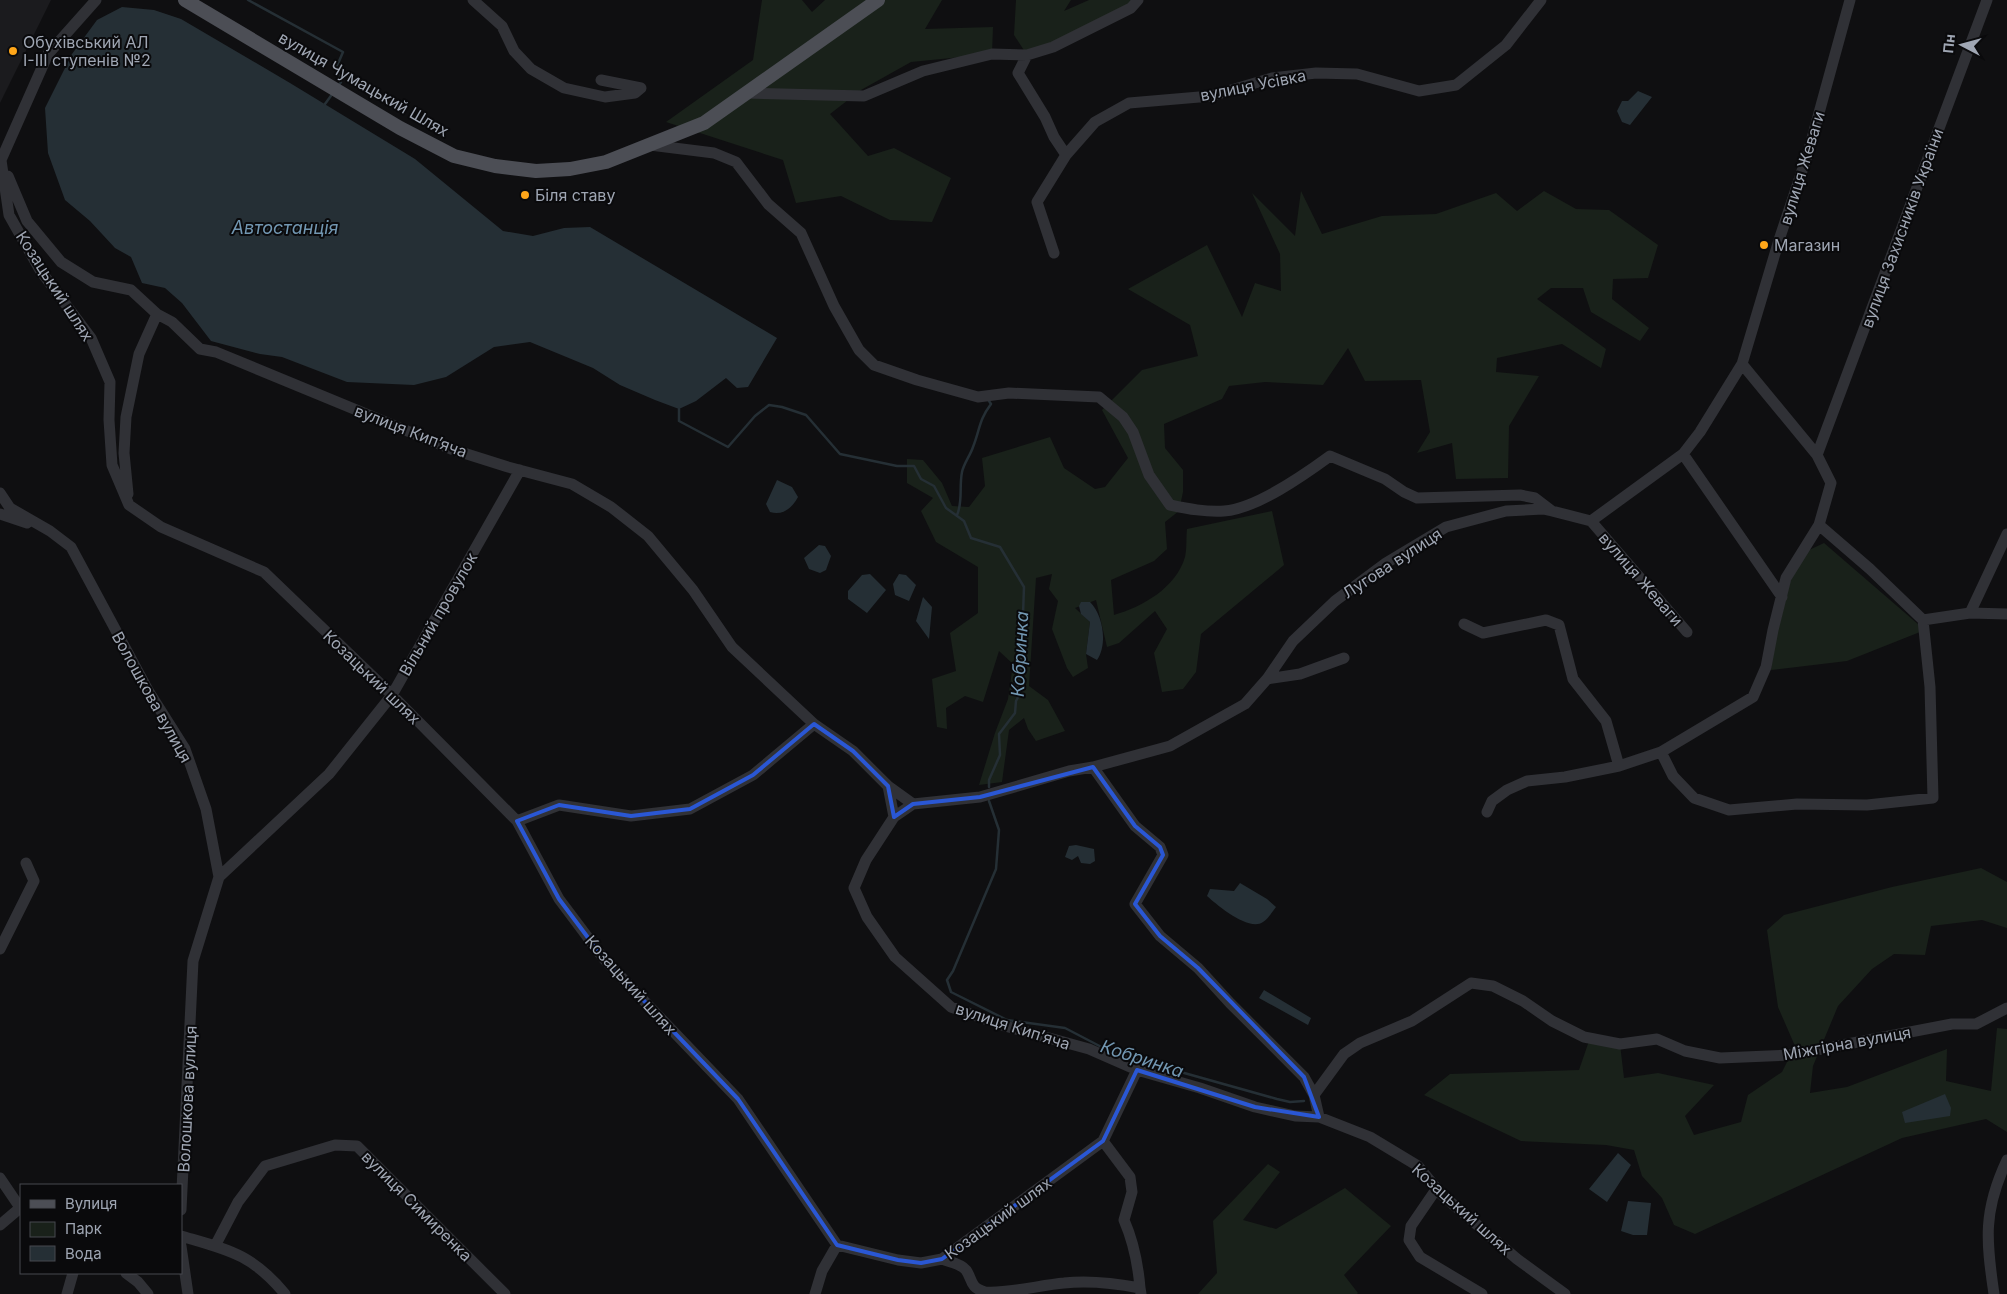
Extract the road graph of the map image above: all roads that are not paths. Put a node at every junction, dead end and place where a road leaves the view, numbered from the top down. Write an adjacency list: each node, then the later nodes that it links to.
1 (96, 0): 14 (street)
2 (185, 0): 12 (main road, вулиця Чумацький Шлях)
3 (473, 0): 10 (street)
4 (878, 0): 11 (main road, вулиця Чумацький Шлях)
5 (1138, 0): 9 (street)
6 (1541, 0): 13 (street, вулиця Усівка)
7 (1850, 0): 17 (street, вулиця Жеваги)
8 (1987, 0): 19 (street, вулиця Захисників України)
9 (1026, 55): 11 (street); 13 (street)
10 (601, 80)
11 (746, 93): 12 (main road, вулиця Чумацький Шлях)
12 (650, 145): 23 (street, Лугова вулиця)
13 (1066, 155): 15 (street, вулиця Усівка)
14 (1, 159): 16 (street, вулиця Кипʼяча); 22 (street, Козацький шлях)
15 (1054, 253)
16 (157, 314): 20 (street, вулиця Кипʼяча); 22 (street)
17 (1742, 364): 18 (street, вулиця Жеваги); 19 (street)
18 (1683, 454): 25 (street, вулиця Жеваги); 29 (street)
19 (1817, 455): 26 (street)
20 (520, 470): 37 (street, Вільний провулок); 38 (street, вулиця Кипʼяча)
21 (0, 492): 27 (street, Волошкова вулиця)
22 (128, 505): 37 (street, Козацький шлях)
23 (1552, 511): 25 (street, Лугова вулиця); 36 (street, Лугова вулиця)
24 (0, 514): 27 (street)
25 (1591, 521): 34 (street, вулиця Жеваги)
26 (1819, 526): 29 (street); 32 (street)
27 (50, 531): 48 (street, Волошкова вулиця)
28 (2007, 534): 30 (street)
29 (1782, 597): 39 (street)
30 (1970, 613): 31 (street); 32 (street)
31 (2007, 614)
32 (1923, 620): 39 (street)
33 (1464, 624): 41 (street)
34 (1688, 632)
35 (1344, 658): 36 (street)
36 (1267, 679): 40 (street, Лугова вулиця)
37 (392, 695): 46 (street, Козацький шлях); 48 (street, Вільний провулок)
38 (814, 724): 42 (street, вулиця Кипʼяча); 46 (street)
39 (1661, 752): 41 (street)
40 (1093, 766): 43 (street, Лугова вулиця); 52 (street)
41 (1619, 766): 44 (street)
42 (888, 786): 43 (street, вулиця Кипʼяча); 45 (street)
43 (913, 804): 45 (street)
44 (1487, 812)
45 (894, 817): 51 (street, вулиця Кипʼяча)
46 (517, 821): 63 (street, Козацький шлях)
47 (26, 863): 49 (street)
48 (219, 877): 58 (street, Волошкова вулиця)
49 (0, 949)
50 (2007, 1008): 52 (street, Міжгірна вулиця)
51 (1137, 1070): 53 (street, Козацький шлях); 54 (street, Козацький шлях)
52 (1314, 1094): 53 (street)
53 (1319, 1116): 57 (street, Козацький шлях)
54 (1103, 1141): 66 (street, Козацький шлях); 69 (street)
55 (2007, 1160): 78 (street)
56 (0, 1178): 59 (street)
57 (1437, 1188): 76 (street); 77 (street, Козацький шлях)
58 (182, 1189)
59 (20, 1208)
60 (20, 1210): 61 (street)
61 (0, 1225)
62 (182, 1236): 64 (street)
63 (837, 1245): 66 (street, Козацький шлях); 75 (street)
64 (215, 1246): 73 (street); 74 (street, вулиця Симиренка)
65 (182, 1253): 72 (street)
66 (942, 1259): 69 (street)
67 (73, 1274): 70 (street)
68 (127, 1274): 71 (street)
69 (1140, 1291)
70 (67, 1294)
71 (148, 1294)
72 (188, 1294)
73 (285, 1294)
74 (505, 1294)
75 (815, 1294)
76 (1482, 1294)
77 (1564, 1294)
78 (1994, 1294)

